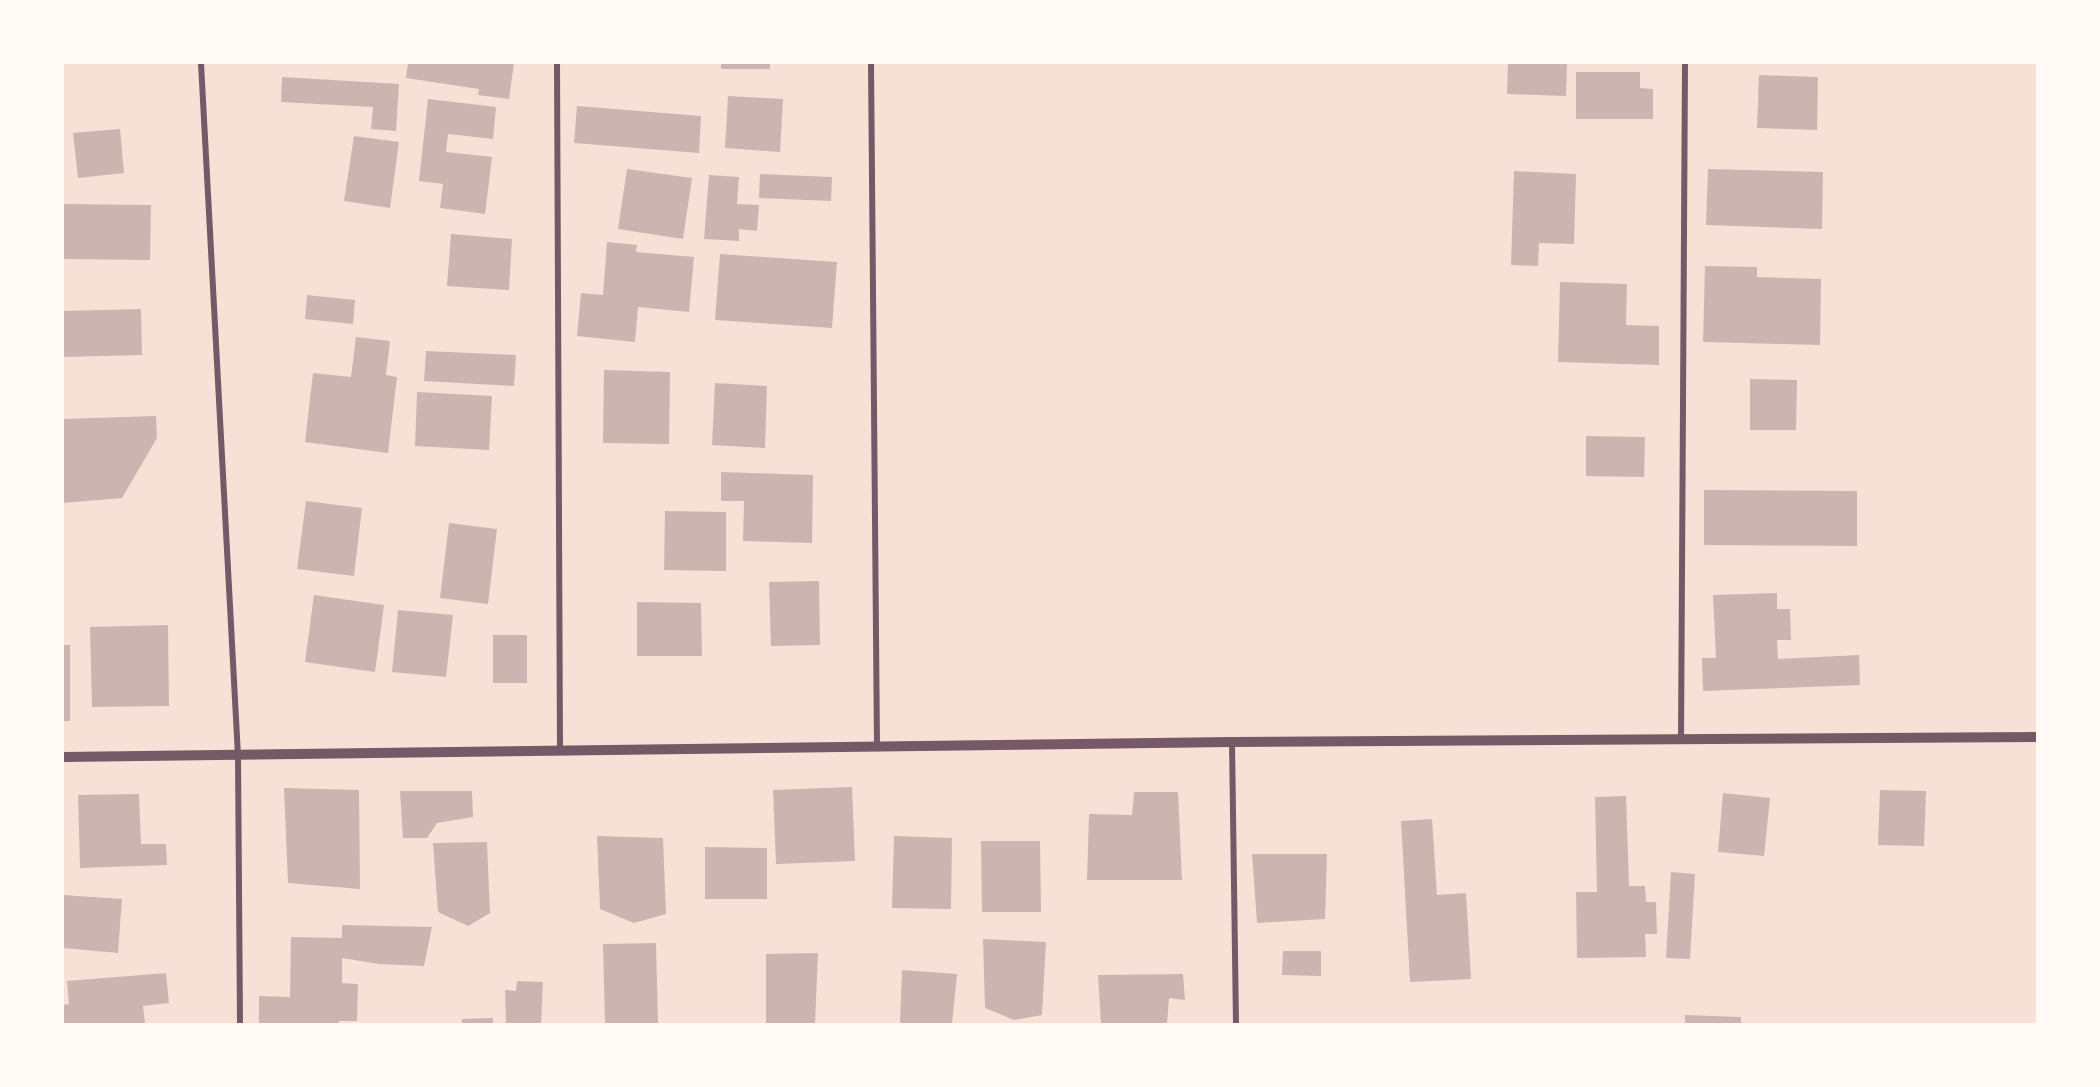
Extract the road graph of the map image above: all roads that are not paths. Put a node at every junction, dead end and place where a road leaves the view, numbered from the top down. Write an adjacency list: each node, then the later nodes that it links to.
1 (201, 63): 10 (street)
2 (556, 63): 9 (street)
3 (871, 63): 8 (street)
4 (1684, 63): 6 (street)
5 (2037, 737): 6 (street)
6 (1681, 739): 7 (street)
7 (1232, 742): 8 (street); 13 (street)
8 (877, 747): 9 (street)
9 (560, 751): 10 (street)
10 (238, 756): 11 (street); 12 (street)
11 (63, 757)
12 (240, 1024)
13 (1236, 1024)

